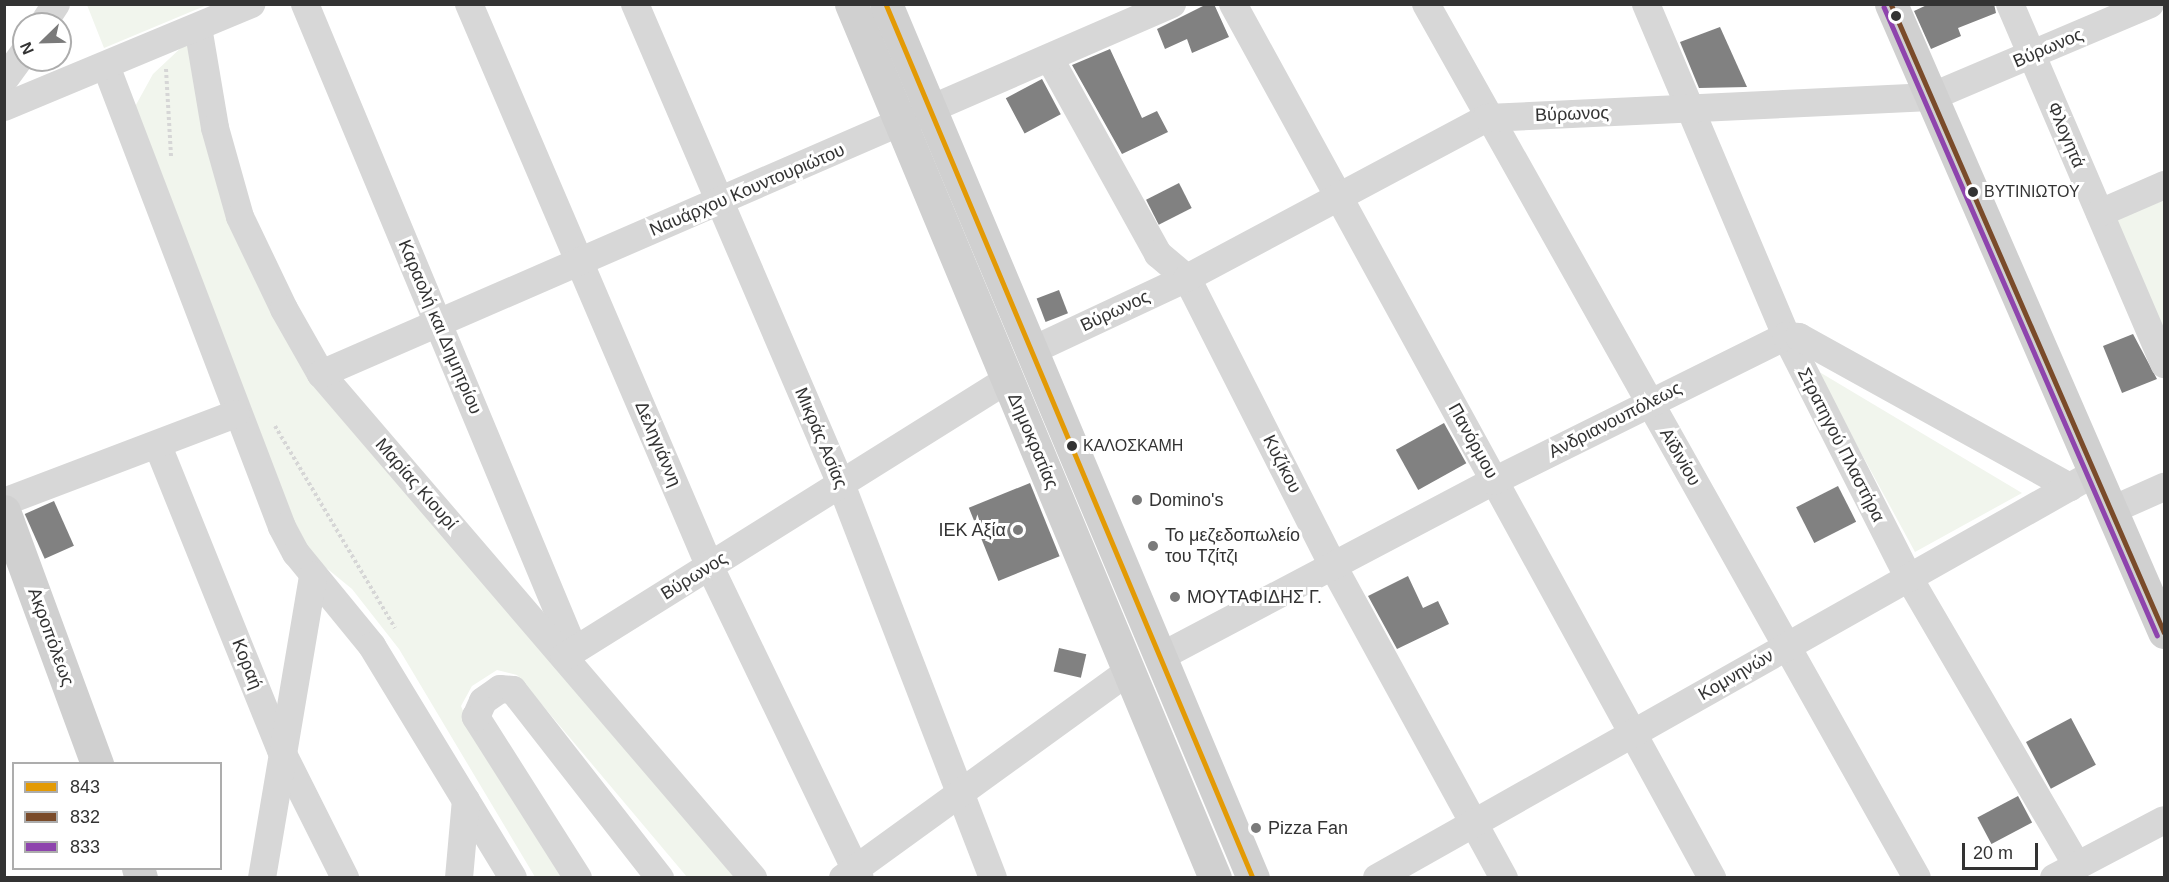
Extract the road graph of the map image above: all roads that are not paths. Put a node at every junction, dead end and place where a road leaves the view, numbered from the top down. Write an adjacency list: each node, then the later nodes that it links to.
1 (251, 4): 14 (street)
2 (305, 4): 30 (street, Καραολή και Δημητρίου)
3 (469, 4): 28 (street, Δεληγιάννη)
4 (635, 4): 26 (street, Μικράς Ασίας)
5 (851, 4): 23 (main road, Δημοκρατίας)
6 (886, 4): 23 (main road, Δημοκρατίας)
7 (1172, 4): 16 (street, Ναυάρχου Κουντουριώτου)
8 (1233, 4): 25 (street, Πανόρμου)
9 (1426, 4): 22 (street, Αϊδινίου)
10 (1646, 4): 21 (street, Στρατηγού Πλαστήρα)
11 (1891, 4): 20 (main road)
12 (2010, 4): 15 (street, Φλογητά)
13 (2150, 4): 15 (street, Βύρωνος)
14 (198, 27): 17 (street); 34 (street, Μαρίας Κιουρί)
15 (2032, 55): 20 (street, Βύρωνος); 27 (street, Φλογητά)
16 (1050, 59): 23 (street, Ναυάρχου Κουντουριώτου); 29 (street, Κυζίκου)
17 (106, 66): 19 (street); 37 (street)
18 (16, 72): 19 (street)
19 (7, 92)
20 (1931, 97): 21 (street, Βύρωνος); 39 (main road)
21 (1691, 109): 22 (street, Βύρωνος); 31 (street, Στρατηγού Πλαστήρα)
22 (1487, 118): 25 (street, Βύρωνος); 36 (street, Αϊδινίου)
23 (915, 119): 26 (street, Ναυάρχου Κουντουριώτου); 32 (main road, Δημοκρατίας); 35 (main road, Δημοκρατίας)
24 (2164, 185): 27 (street)
25 (1339, 195): 29 (street, Βύρωνος); 40 (street, Πανόρμου)
26 (720, 202): 28 (street, Ναυάρχου Κουντουριώτου); 41 (street, Μικράς Ασίας)
27 (2100, 213): 33 (street, Φλογητά)
28 (581, 262): 30 (street, Ναυάρχου Κουντουριώτου); 47 (street, Δεληγιάννη)
29 (1187, 278): 32 (street, Βύρωνος); 46 (street, Κυζίκου)
30 (438, 323): 34 (street, Ναυάρχου Κουντουριώτου); 52 (street, Καραολή και Δημητρίου)
31 (1786, 336): 36 (street, Ανδριανουπόλεως); 39 (street); 49 (street, Στρατηγού Πλαστήρα)
32 (1031, 351): 53 (main road, Δημοκρατίας)
33 (2164, 364)
34 (321, 374): 52 (street, Μαρίας Κιουρί)
35 (1007, 381): 41 (street, Βύρωνος); 54 (main road, Δημοκρατίας)
36 (1648, 402): 40 (street, Ανδριανουπόλεως); 51 (street, Αϊδινίου)
37 (236, 414): 38 (street); 48 (street)
38 (158, 446): 43 (street); 56 (street, Κοραή)
39 (2083, 480): 44 (main road); 49 (street, Κομνηνών)
40 (1494, 481): 46 (street, Ανδριανουπόλεως); 55 (street, Πανόρμου)
41 (841, 484): 47 (street, Βύρωνος); 58 (street, Μικράς Ασίας)
42 (2164, 487): 44 (street)
43 (4, 502)
44 (2112, 510): 50 (main road)
45 (4, 511): 57 (main road, Ακροπόλεως)
46 (1333, 566): 53 (street, Ανδριανουπόλεως); 61 (street, Κυζίκου)
47 (710, 567): 52 (street, Βύρωνος); 63 (street, Δεληγιάννη)
48 (313, 575): 56 (street); 59 (street)
49 (1910, 578): 51 (street, Κομνηνών); 62 (street, Στρατηγού Πλαστήρα)
50 (2164, 632)
51 (1787, 646): 55 (street, Κομνηνών); 77 (street, Αϊδινίου)
52 (569, 653): 70 (street, Μαρίας Κιουρί)
53 (1160, 657): 73 (main road, Δημοκρατίας)
54 (1129, 671): 58 (street); 72 (main road, Δημοκρατίας)
55 (1633, 734): 61 (street, Κομνηνών); 76 (street, Πανόρμου)
56 (281, 750): 64 (street); 65 (street, Κοραή)
57 (96, 762)
58 (959, 794): 63 (street); 71 (street, Μικράς Ασίας)
59 (466, 800): 66 (street); 67 (street)
60 (2164, 820): 62 (street)
61 (1474, 823): 74 (street, Κομνηνών); 75 (street, Κυζίκου)
62 (2066, 871)
63 (853, 875)
64 (262, 878)
65 (345, 878)
66 (459, 878)
67 (513, 878)
68 (578, 878): 69 (street)
69 (660, 878)
70 (753, 878)
71 (993, 878)
72 (1215, 878)
73 (1253, 878)
74 (1377, 878)
75 (1504, 878)
76 (1712, 878)
77 (1917, 878)

